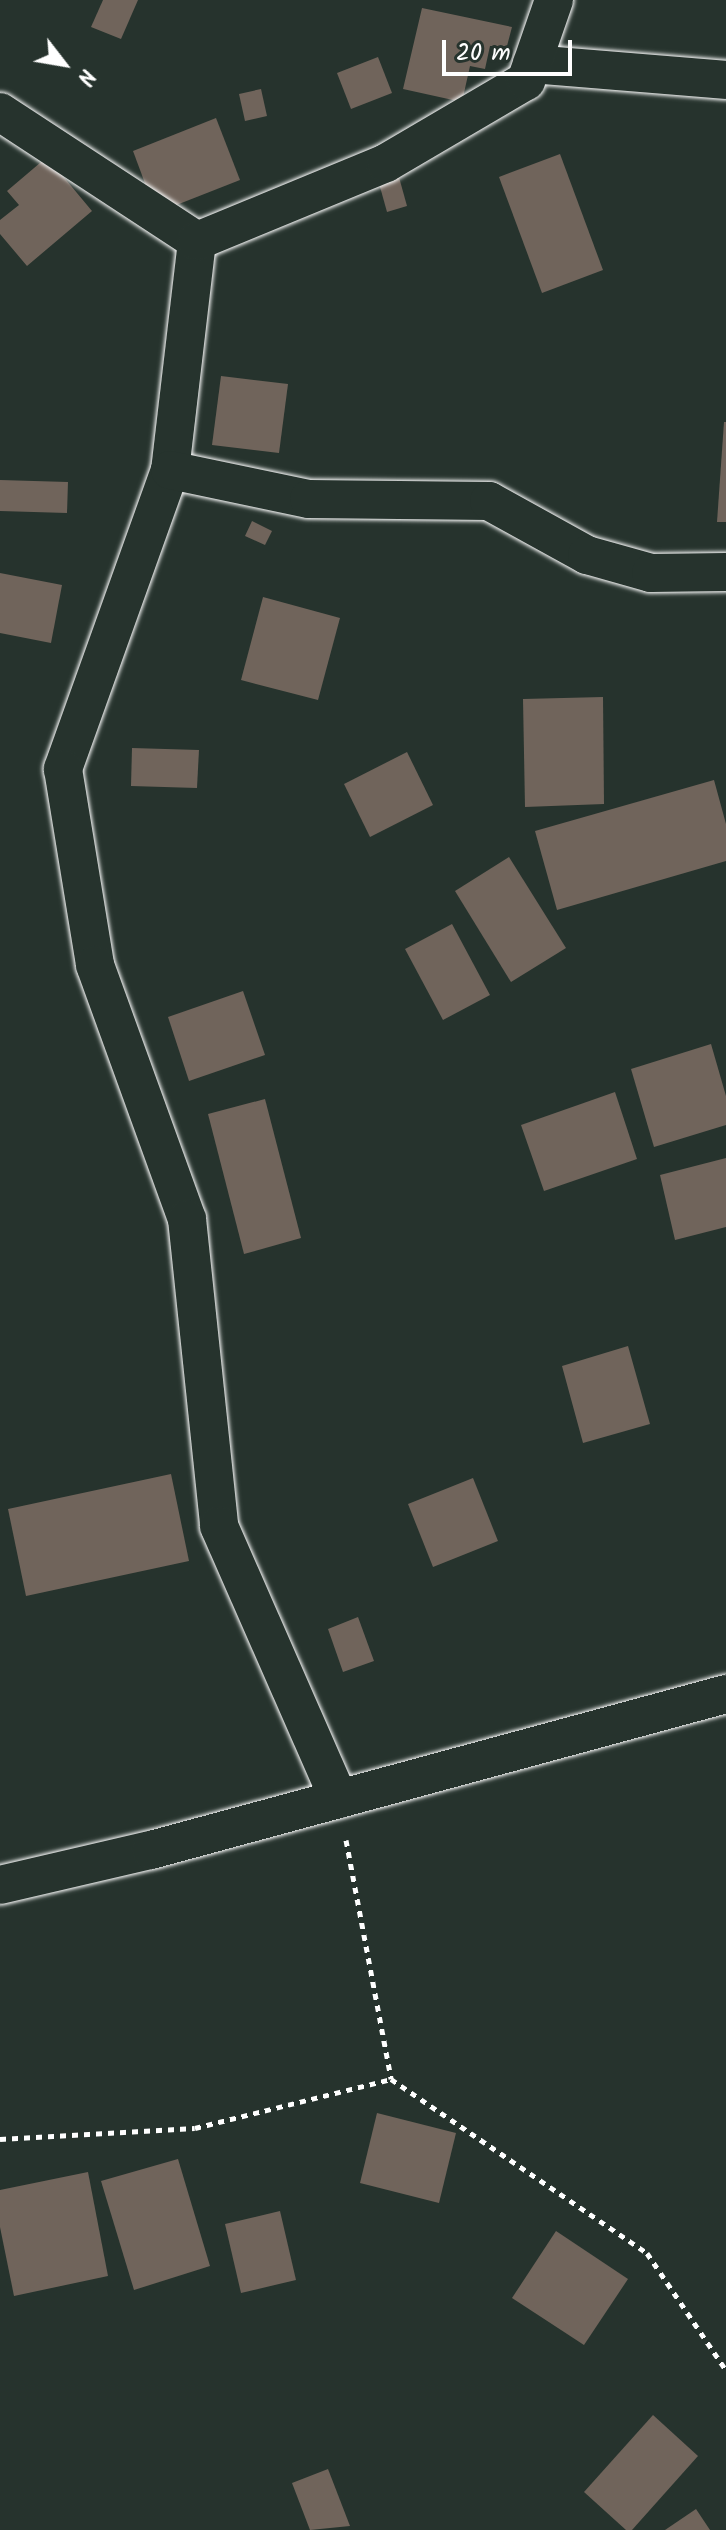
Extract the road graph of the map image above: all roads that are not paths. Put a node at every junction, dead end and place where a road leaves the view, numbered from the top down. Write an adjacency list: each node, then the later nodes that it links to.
1 (554, 0): 2 (street)
2 (532, 64): 3 (street); 5 (street)
3 (726, 80)
4 (0, 112): 5 (street)
5 (197, 241): 6 (street)
6 (170, 470): 7 (street); 9 (street)
7 (726, 572)
8 (726, 1694): 9 (street)
9 (339, 1799): 10 (street)
10 (0, 1885)

